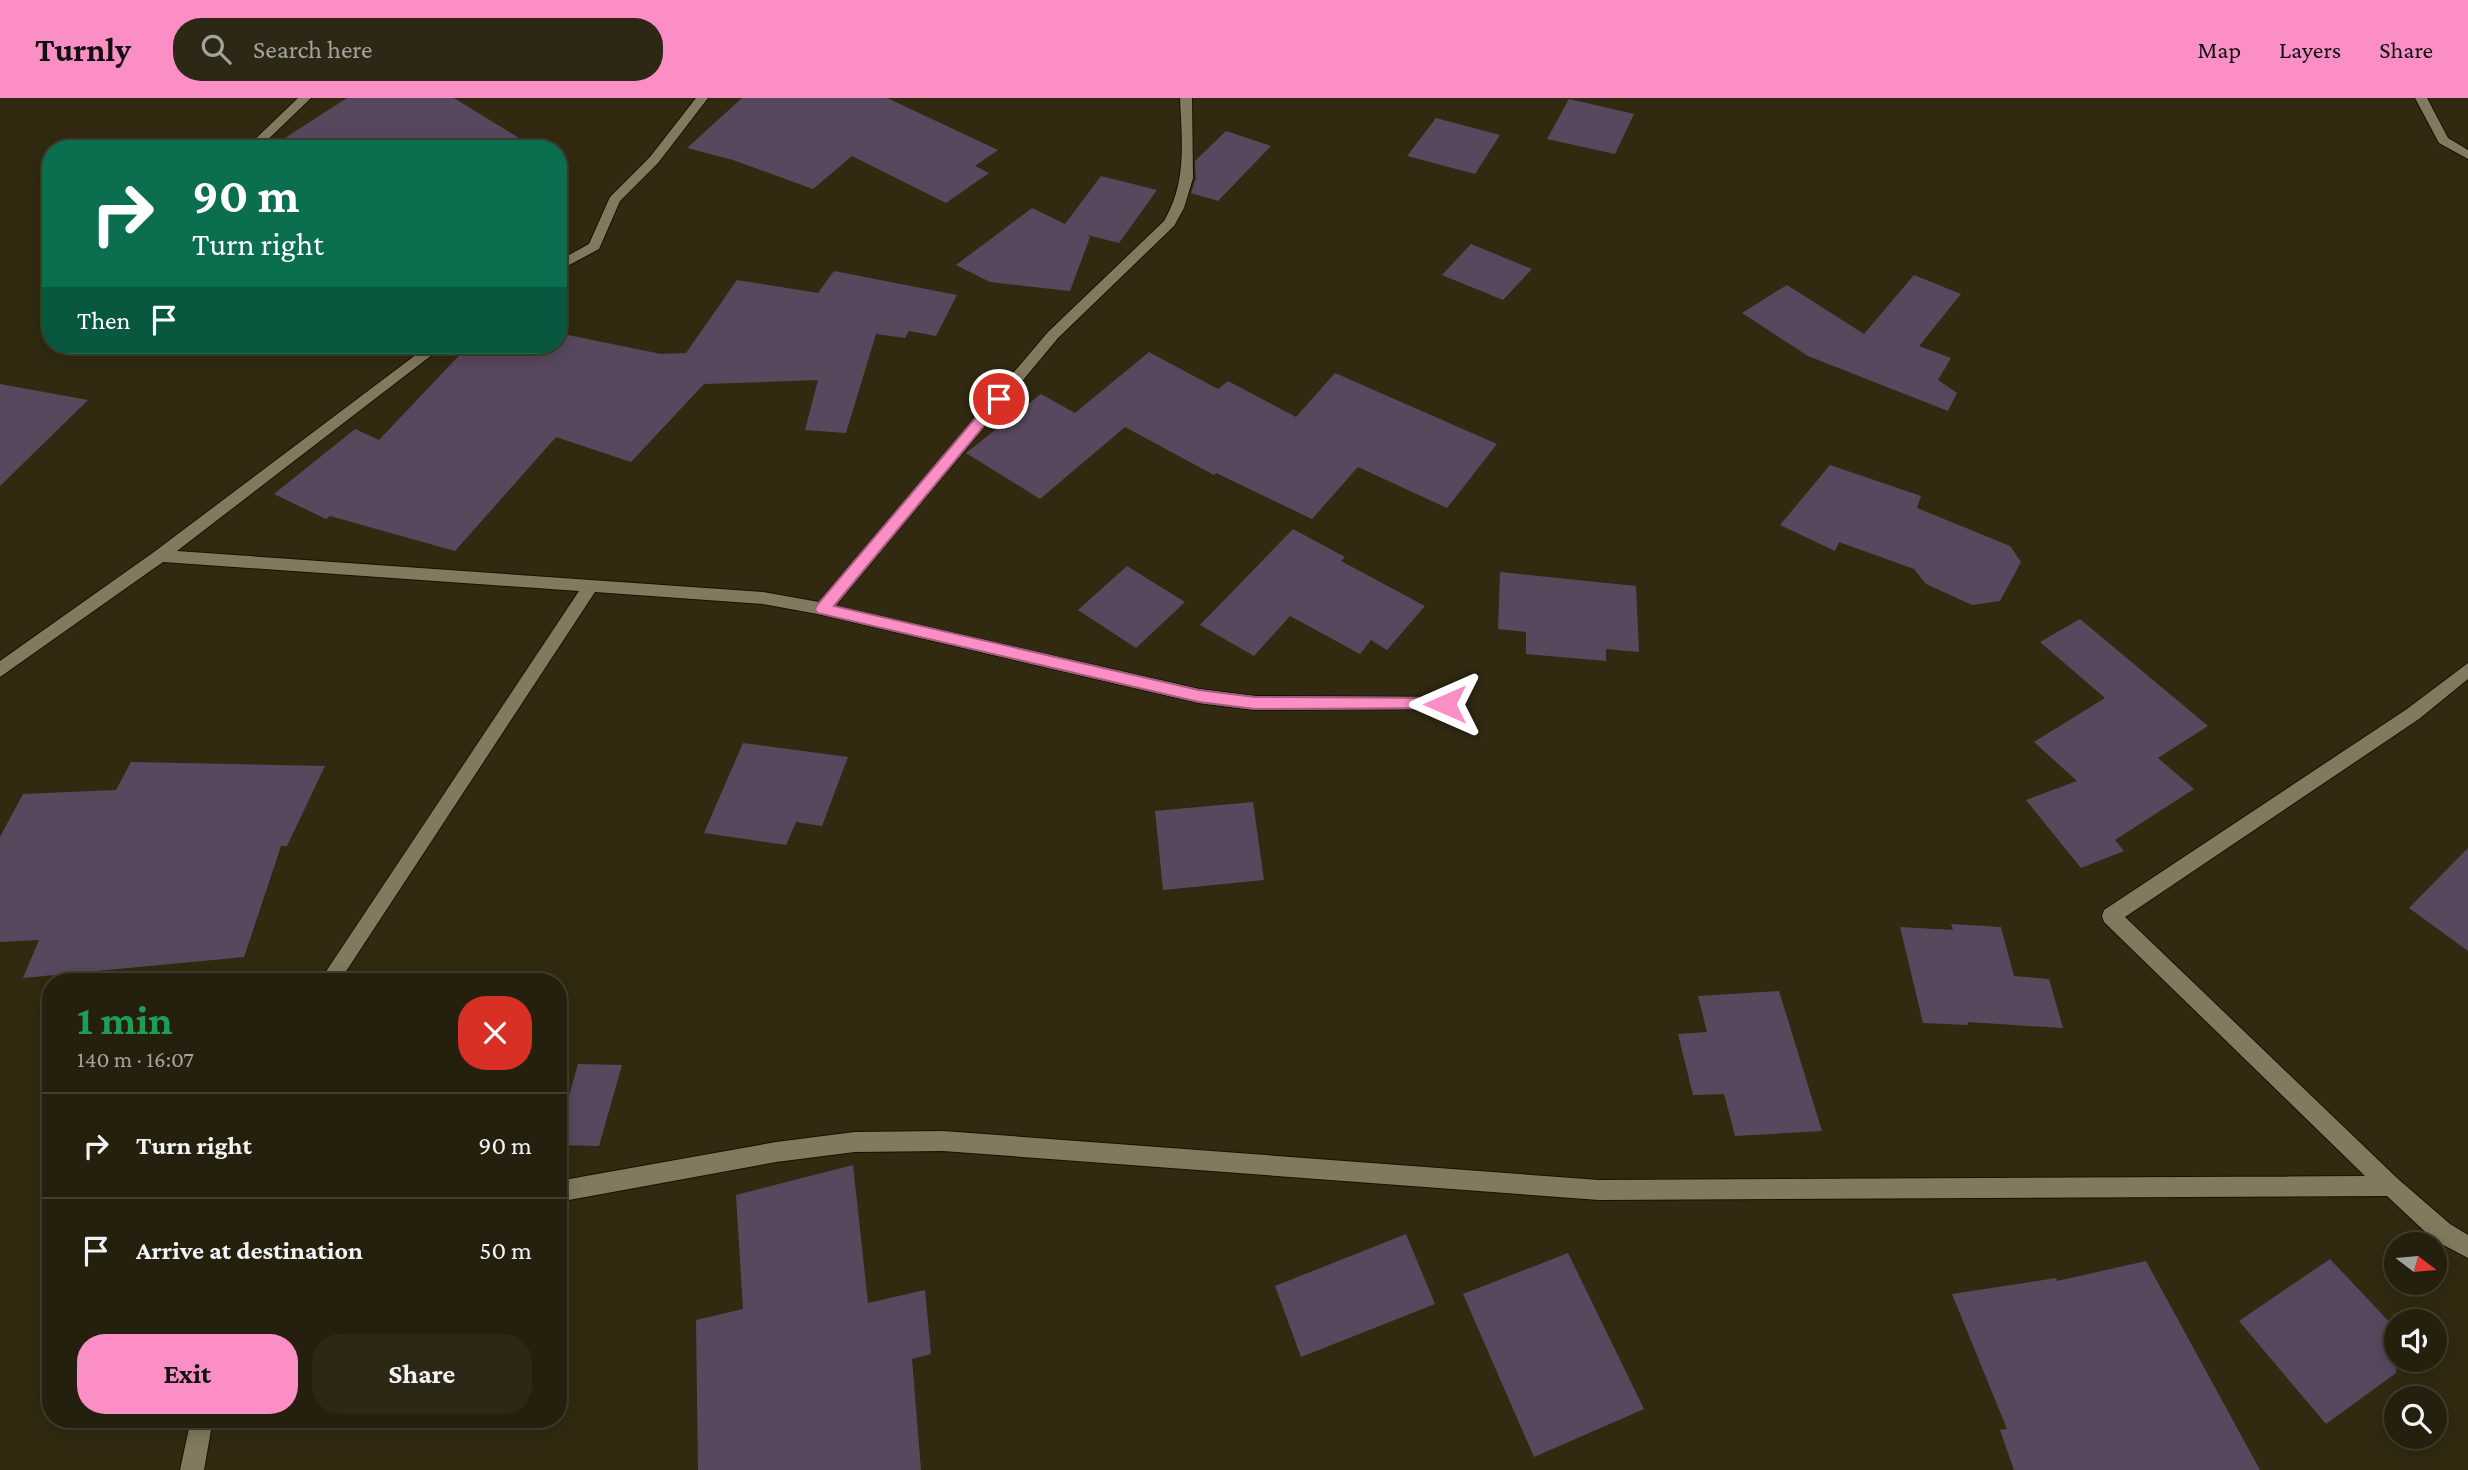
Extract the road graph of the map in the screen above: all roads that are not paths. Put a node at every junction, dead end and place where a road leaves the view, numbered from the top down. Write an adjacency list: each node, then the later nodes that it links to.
1 (305, 98): 5 (street)
2 (702, 98): 7 (street)
3 (1186, 98): 11 (street)
4 (2421, 98): 6 (street)
5 (261, 140)
6 (2468, 155)
7 (567, 262)
8 (426, 354): 9 (street)
9 (160, 556): 10 (street); 12 (street)
10 (591, 586): 11 (street); 15 (street)
11 (822, 609): 14 (street)
12 (0, 670)
13 (2468, 670): 16 (street)
14 (1445, 704)
15 (334, 973)
16 (2391, 1186): 17 (street); 18 (street)
17 (567, 1190)
18 (2468, 1247)
19 (200, 1428): 20 (street)
20 (191, 1470)

